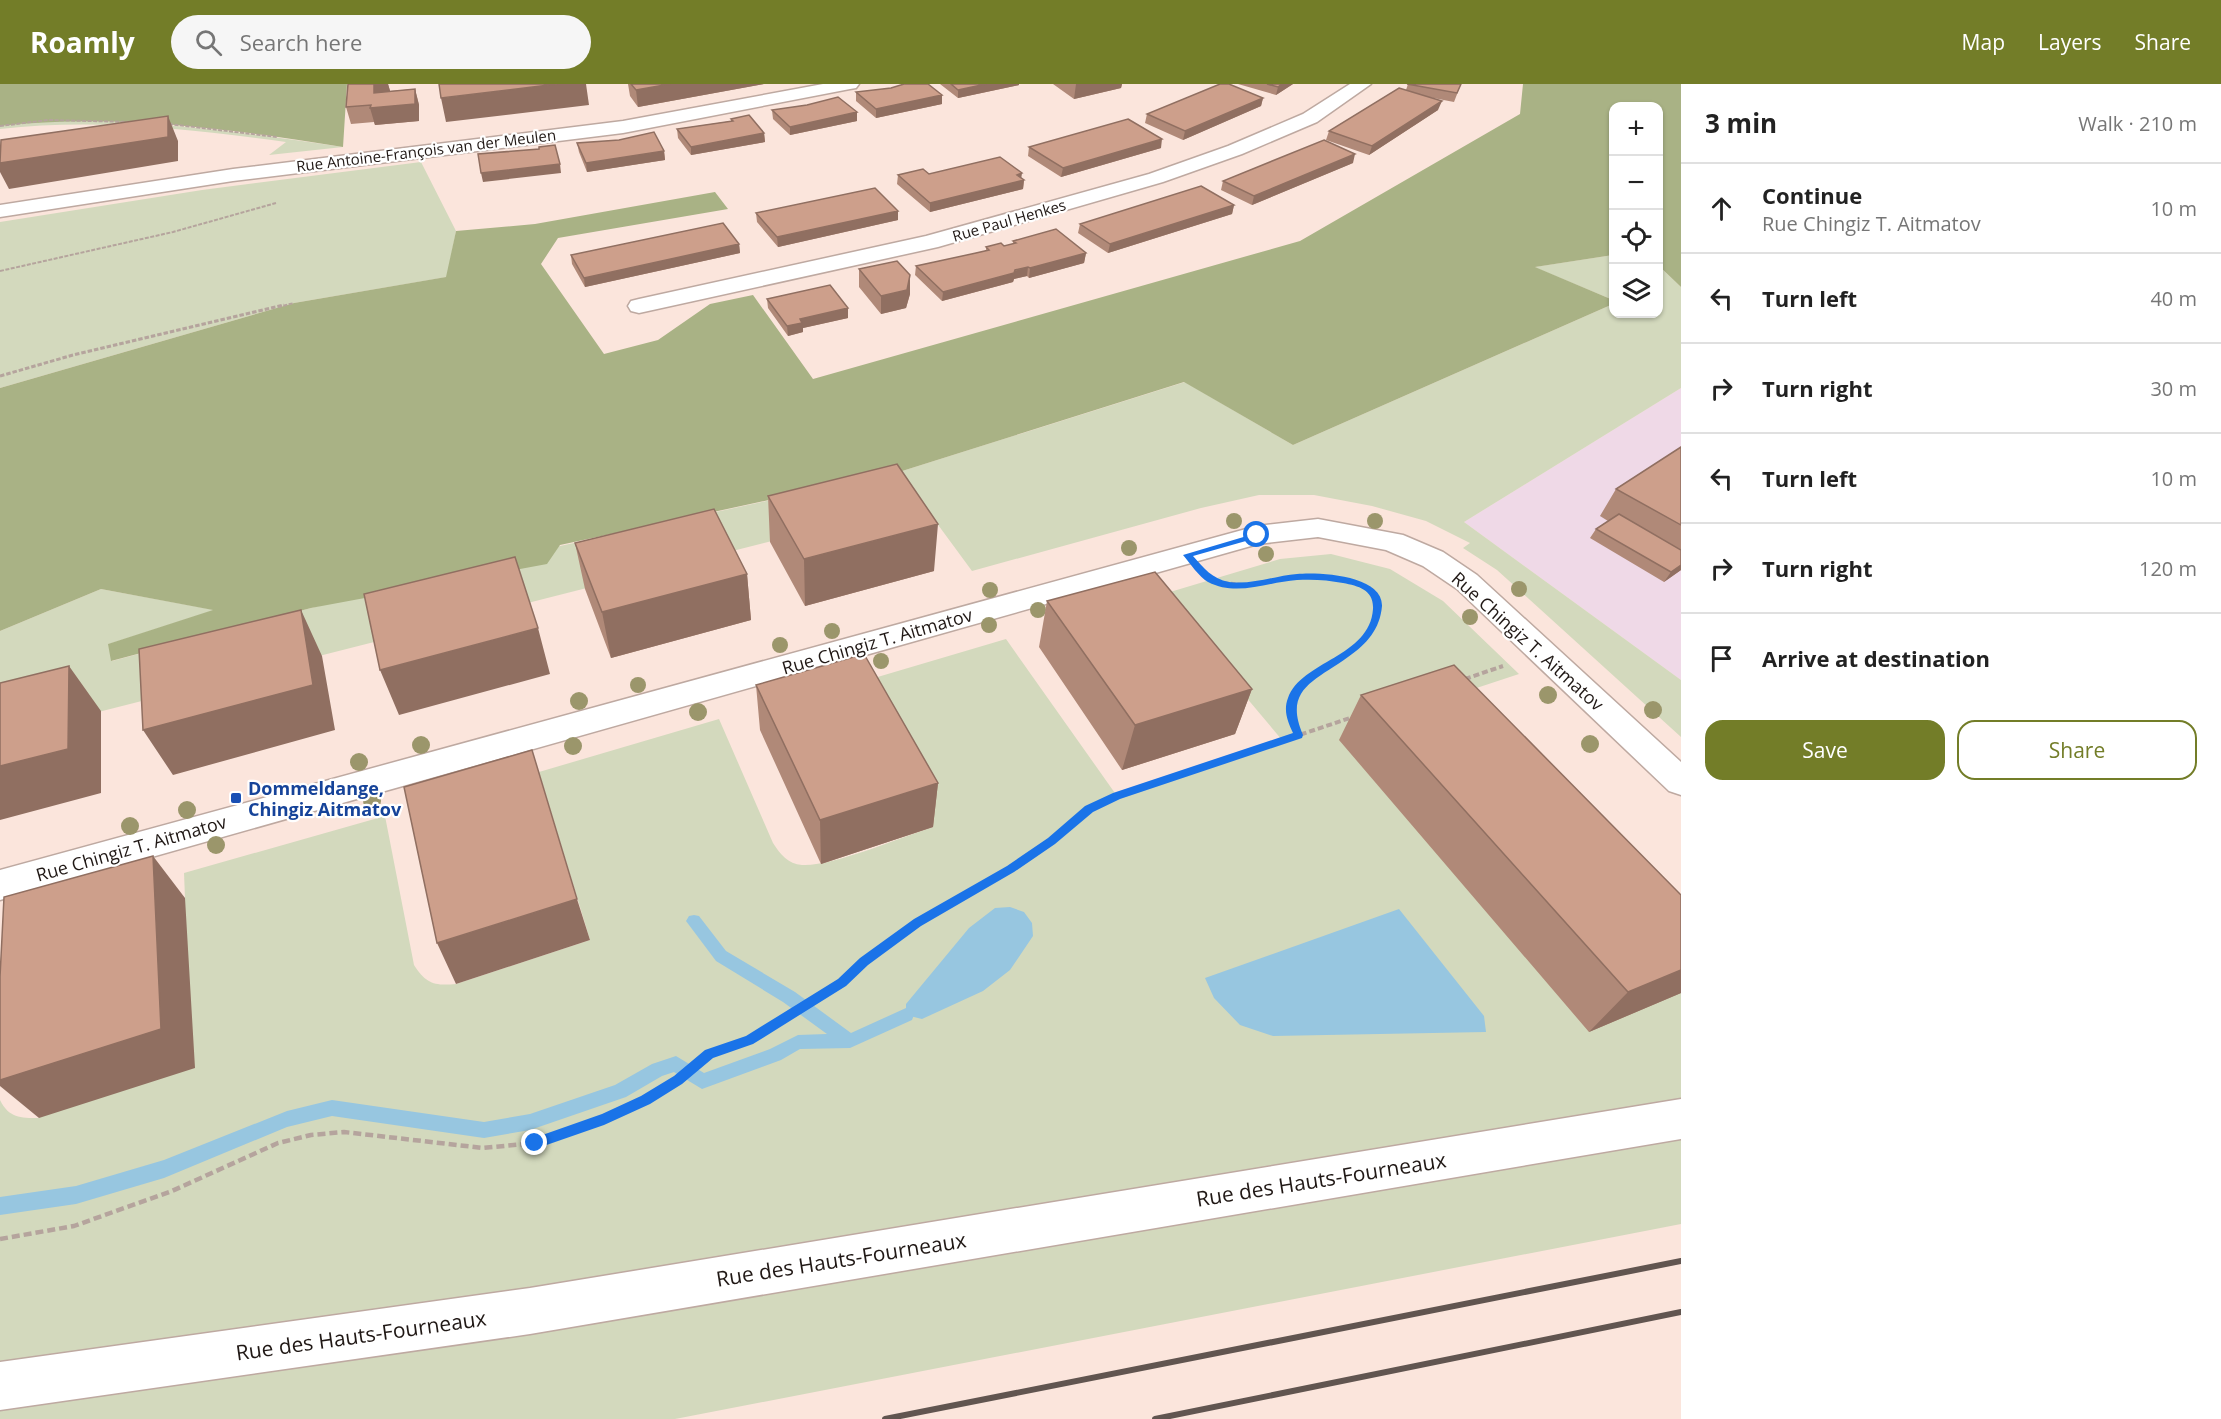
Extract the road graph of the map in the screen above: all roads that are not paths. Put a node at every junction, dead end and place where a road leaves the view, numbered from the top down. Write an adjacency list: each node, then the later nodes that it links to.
1 (850, 84): 3 (street, Rue Antoine-François van der Meulen)
2 (1362, 84): 4 (street, Rue Paul Henkes)
3 (0, 211)
4 (639, 306)
5 (1681, 782): 6 (street, Rue Chingiz T. Aitmatov)
6 (0, 885)
7 (1681, 1119): 8 (street, Rue des Hauts-Fourneaux)
8 (0, 1386)

